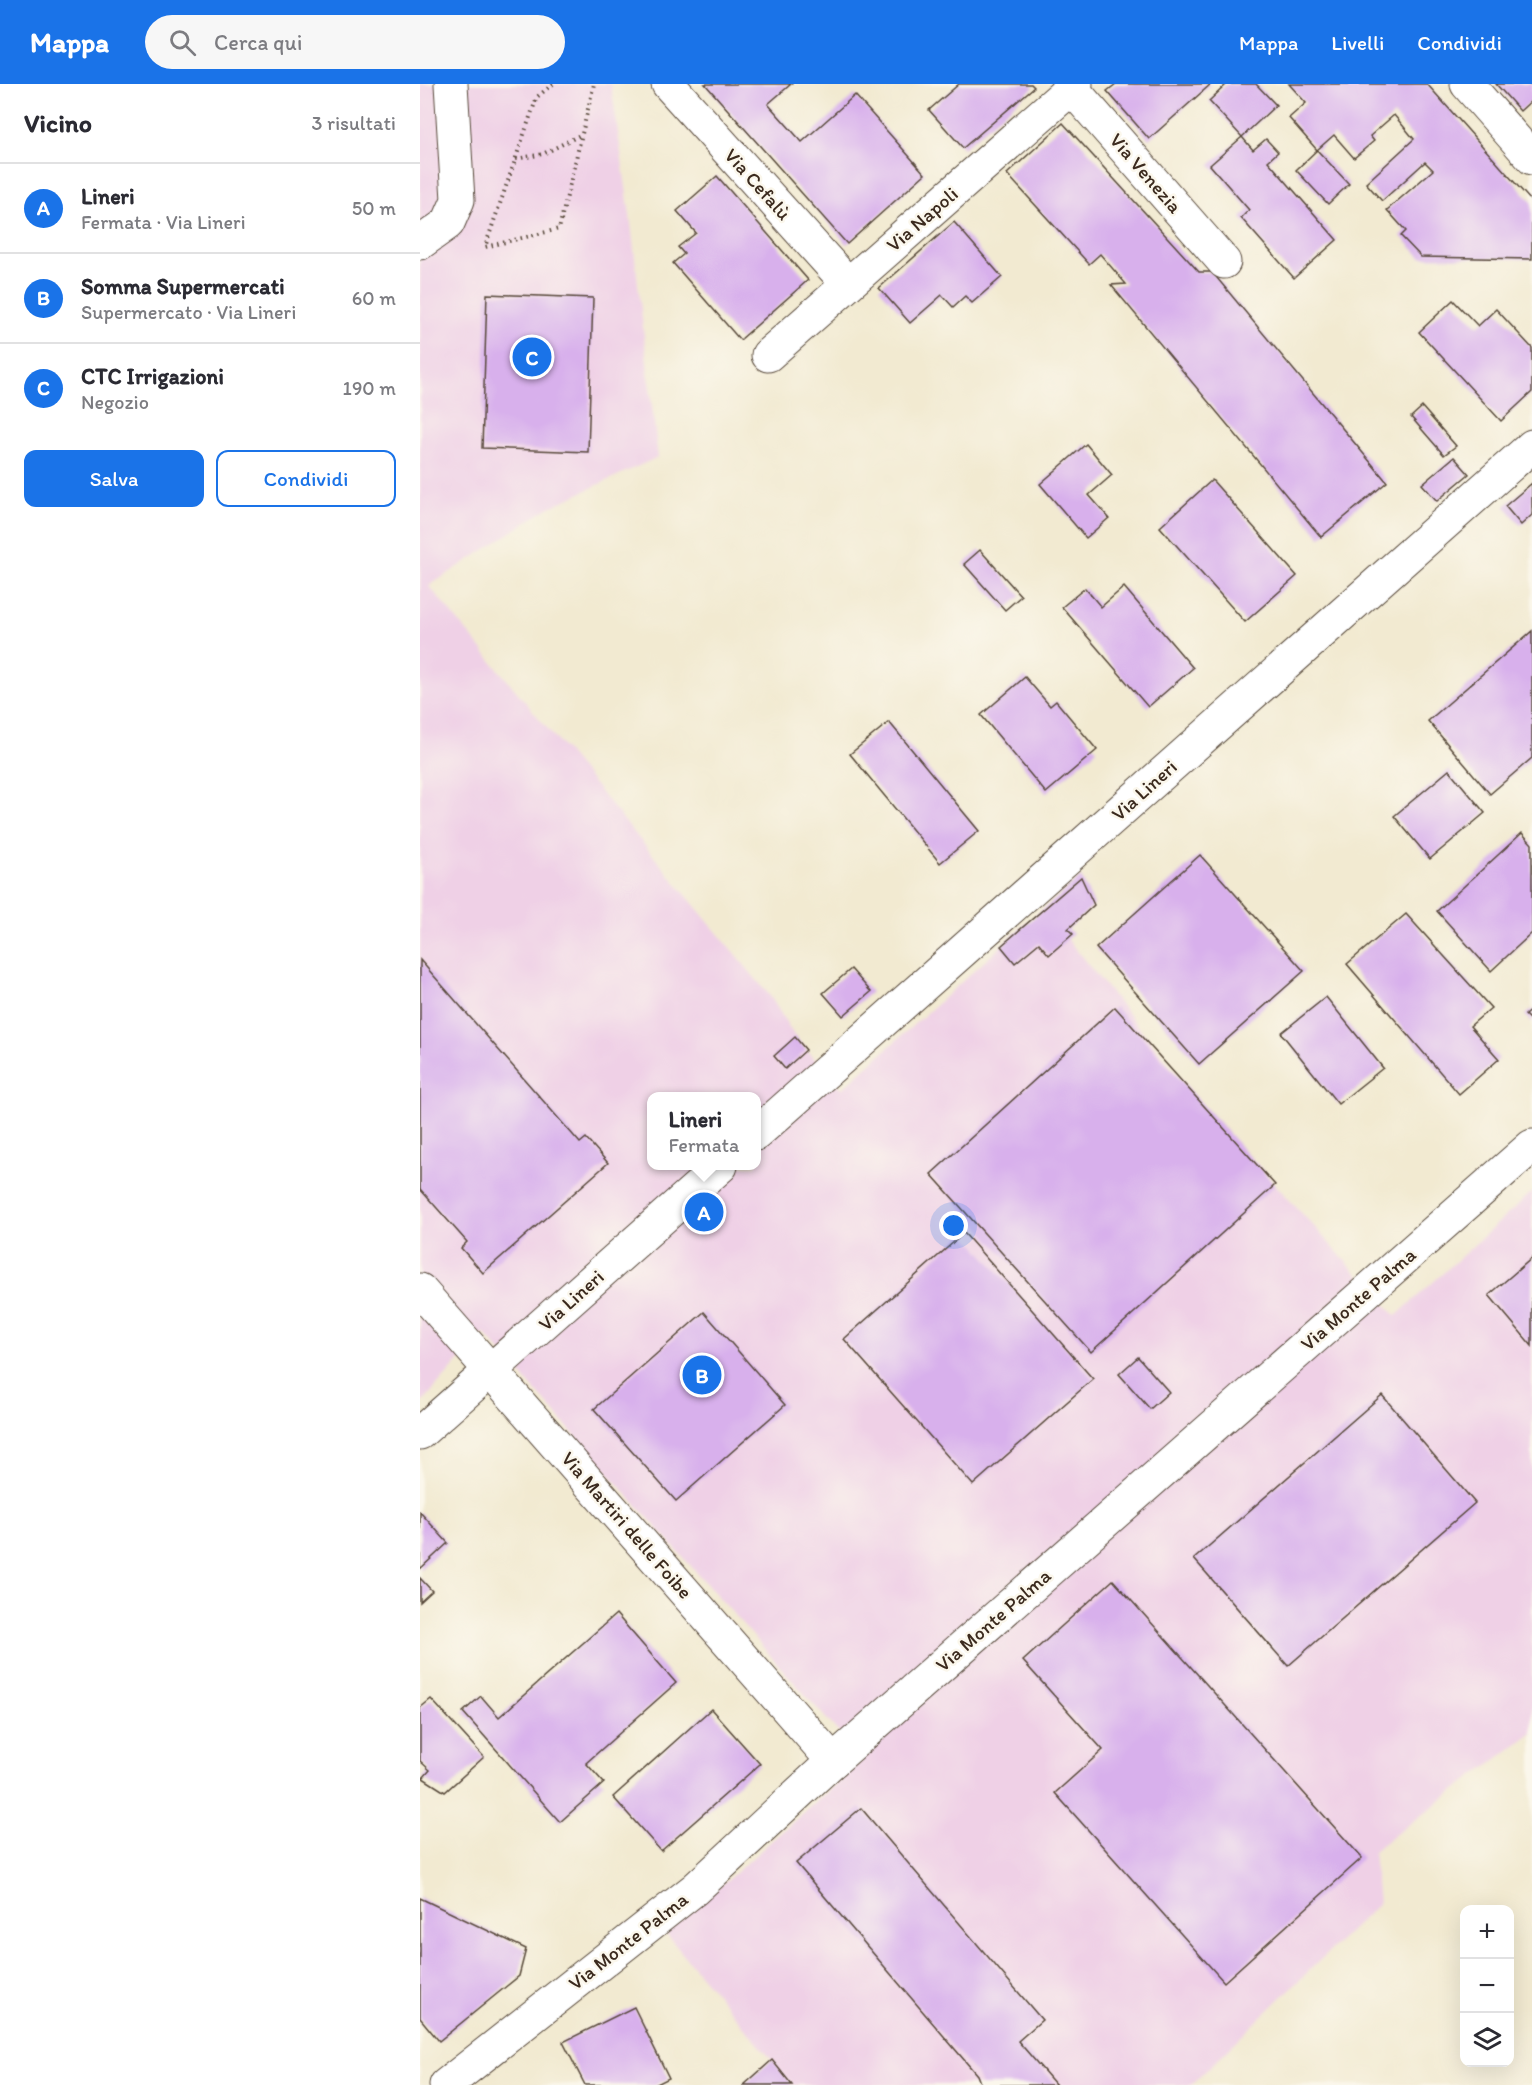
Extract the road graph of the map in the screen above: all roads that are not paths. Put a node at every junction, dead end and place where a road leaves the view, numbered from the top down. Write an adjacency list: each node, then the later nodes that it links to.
1 (451, 84): 6 (street)
2 (668, 84): 8 (street, Via Cefalù)
3 (1467, 84): 5 (street)
4 (1072, 85): 7 (street, Via Venezia); 8 (street, Via Napoli)
5 (1532, 158)
6 (420, 243)
7 (1224, 262)
8 (848, 284): 9 (street, Via Napoli)
9 (768, 355)
10 (1532, 446): 11 (street, Via Lineri)
11 (761, 1130)
12 (1532, 1146): 17 (street, Via Monte Palma)
13 (716, 1170): 15 (street, Via Lineri)
14 (420, 1290): 15 (street, Via Martiri delle Foibe)
15 (491, 1370): 16 (street, Via Lineri); 17 (street, Via Martiri delle Foibe)
16 (420, 1433)
17 (833, 1761): 18 (street, Via Monte Palma)
18 (446, 2085)

